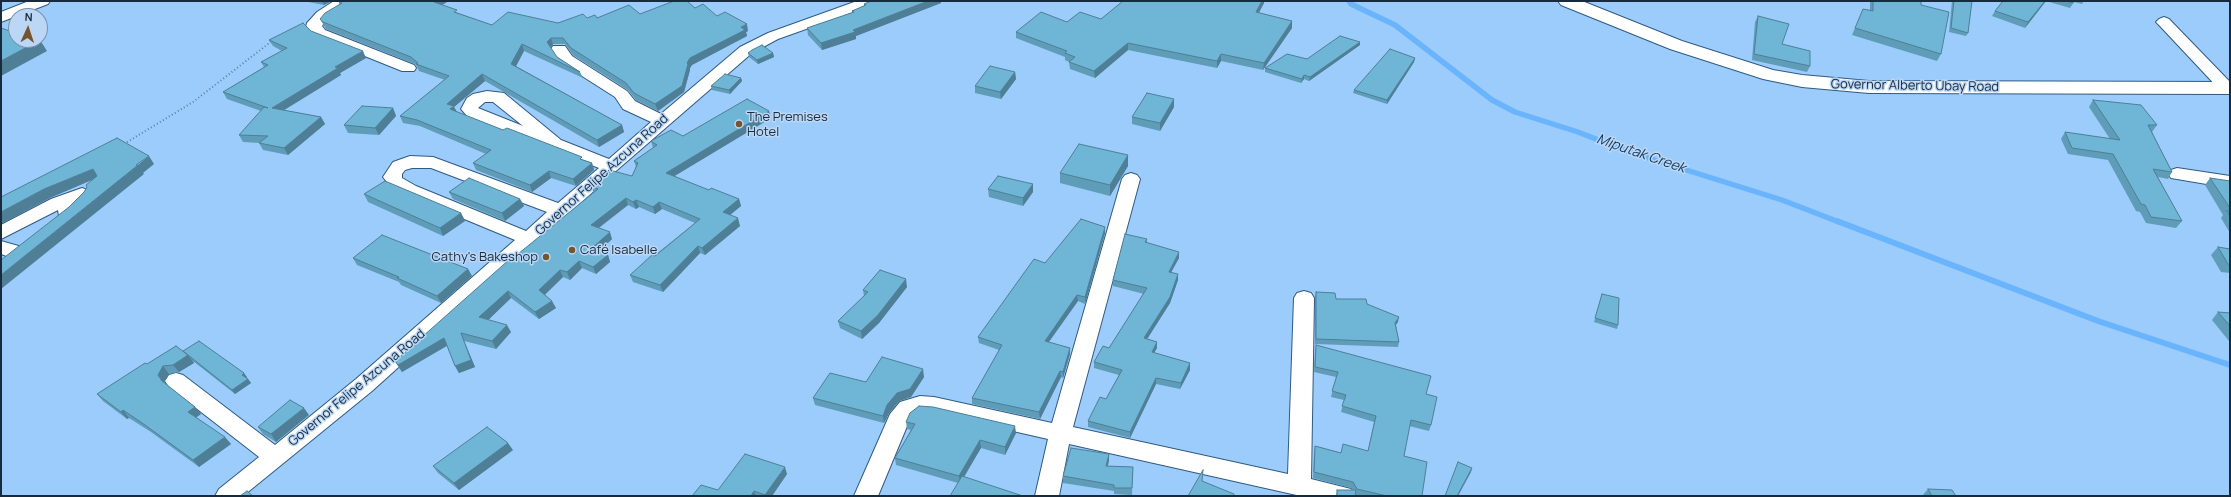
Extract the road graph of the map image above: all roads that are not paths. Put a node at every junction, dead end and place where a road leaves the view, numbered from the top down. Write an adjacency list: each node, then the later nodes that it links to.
1 (43, 1): 5 (street)
2 (344, 1): 8 (street)
3 (870, 1): 10 (street, Governor Felipe Azcuna Road)
4 (1567, 1): 9 (main road, Governor Alberto Ubay Road)
5 (1, 18)
6 (2164, 22): 9 (street)
7 (559, 49): 10 (street)
8 (408, 68)
9 (2228, 87)
10 (662, 121): 12 (street, Governor Felipe Azcuna Road)
11 (554, 143): 12 (street)
12 (611, 166): 16 (street, Governor Felipe Azcuna Road)
13 (2177, 174): 15 (street)
14 (1131, 179): 22 (street)
15 (2230, 182)
16 (560, 211): 18 (street, Governor Felipe Azcuna Road); 18 (street)
17 (1, 233): 19 (street)
18 (529, 239): 23 (street, Governor Felipe Azcuna Road)
19 (16, 247)
20 (1304, 298): 24 (street)
21 (176, 381): 23 (street)
22 (1060, 435): 24 (street); 26 (street); 27 (street)
23 (275, 457): 25 (street, Governor Felipe Azcuna Road)
24 (1299, 486): 28 (street)
25 (227, 496)
26 (866, 496)
27 (1047, 496)
28 (1343, 496)

